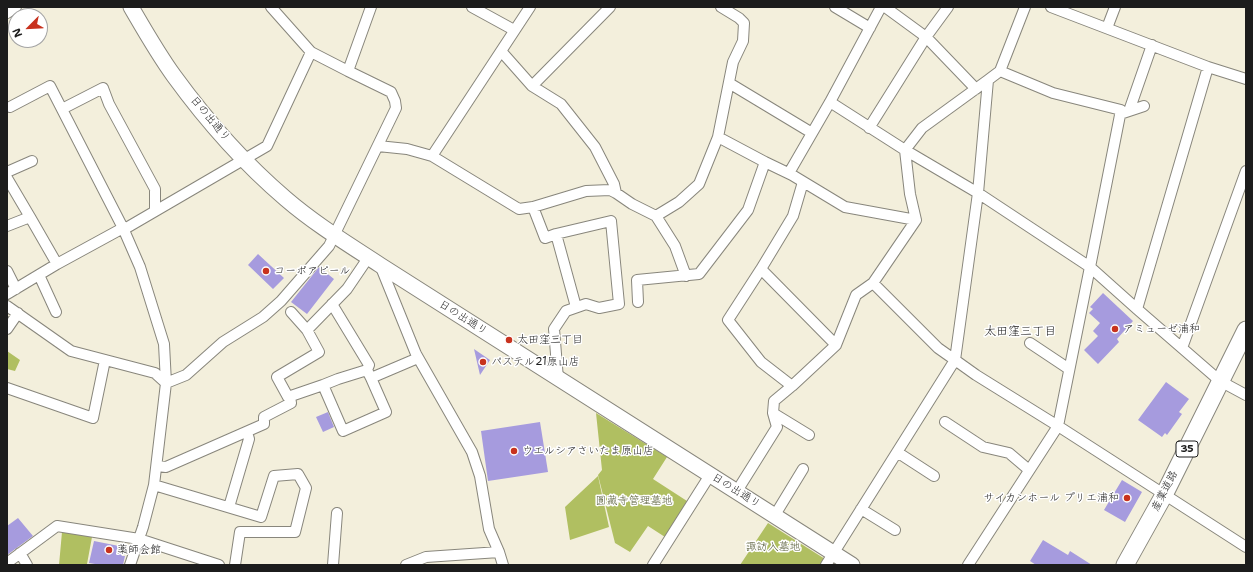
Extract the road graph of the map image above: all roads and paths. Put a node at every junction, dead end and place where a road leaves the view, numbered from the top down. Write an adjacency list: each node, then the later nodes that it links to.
1 (16, 7): 16 (street)
2 (131, 7): 43 (street, 日の出通り)
3 (271, 7): 23 (street)
4 (370, 7): 25 (street)
5 (472, 7): 19 (street)
6 (530, 7): 19 (street)
7 (610, 7): 30 (street)
8 (721, 7): 29 (street)
9 (836, 7): 17 (street)
10 (881, 7): 17 (street)
11 (885, 7): 20 (street)
12 (948, 7): 20 (street)
13 (1025, 7): 26 (street)
14 (1051, 7): 18 (street)
15 (1115, 7): 18 (street)
16 (7, 13)
17 (870, 28): 32 (street)
18 (1107, 28): 21 (street)
19 (514, 30): 22 (street)
20 (926, 37): 31 (street); 37 (street)
21 (1152, 45): 24 (street); 36 (street)
22 (501, 51): 30 (street); 42 (street)
23 (311, 52): 25 (street); 43 (street)
24 (1208, 67): 27 (street); 75 (street)
25 (348, 71): 40 (street)
26 (1000, 72): 28 (street); 36 (street)
27 (1246, 79)
28 (988, 80): 31 (street); 52 (street)
29 (729, 83): 38 (street); 39 (street)
30 (532, 86): 51 (street)
31 (976, 89): 41 (street)
32 (830, 102): 37 (street); 38 (street)
33 (1144, 106): 36 (street)
34 (10, 107): 35 (street)
35 (62, 109): 54 (street); 59 (street)
36 (1124, 112): 64 (street)
37 (869, 128): 41 (street)
38 (812, 133): 48 (street)
39 (718, 137): 45 (street); 55 (street)
40 (378, 146): 42 (street); 61 (street)
41 (905, 150): 52 (street); 57 (street)
42 (432, 156): 53 (street)
43 (245, 159): 54 (street); 61 (street, 日の出通り)
44 (32, 161): 47 (street)
45 (764, 162): 48 (street); 68 (street)
46 (1246, 171): 84 (street)
47 (7, 172)
48 (789, 173): 50 (street)
49 (7, 178): 56 (street)
50 (803, 182): 57 (street); 65 (street)
51 (616, 193): 53 (street); 55 (street)
52 (978, 193): 64 (street); 87 (street)
53 (533, 207): 60 (street)
54 (155, 211): 59 (street)
55 (656, 216): 68 (street)
56 (30, 218): 58 (street); 63 (street)
57 (916, 220): 69 (street)
58 (7, 226)
59 (123, 228): 63 (street); 92 (street)
60 (556, 234): 74 (street); 74 (street)
61 (335, 236): 62 (street, 日の出通り); 92 (street)
62 (374, 262): 72 (street); 85 (street); 90 (street, 日の出通り)
63 (57, 264): 67 (street)
64 (1090, 267): 75 (street); 88 (street)
65 (760, 269): 83 (street); 94 (street)
66 (7, 271): 70 (street)
67 (39, 275): 70 (street); 76 (street)
68 (686, 276): 71 (street)
69 (873, 283): 83 (street); 87 (street)
70 (11, 292)
71 (638, 302)
72 (332, 304): 80 (street); 89 (street)
73 (7, 306): 78 (street)
74 (576, 307): 90 (street)
75 (1137, 309): 84 (street)
76 (56, 312)
77 (291, 312): 80 (street)
78 (18, 313): 79 (street); 86 (street)
79 (7, 329)
80 (307, 330): 97 (street)
81 (1246, 330): 91 (main road, 産業道路 / 35)
82 (1030, 343): 88 (street)
83 (836, 345): 94 (street)
84 (1182, 348): 91 (street)
85 (418, 358): 89 (street); 119 (street)
86 (105, 360): 92 (street); 95 (street)
87 (955, 360): 100 (street); 103 (street)
88 (1069, 369): 100 (street)
89 (369, 374): 93 (street); 93 (street)
90 (558, 378): 107 (street, 日の出通り)
91 (1220, 381): 96 (street); 111 (main road, 産業道路 / 35)
92 (166, 383): 104 (street)
93 (323, 385): 97 (street)
94 (792, 386): 98 (street)
95 (7, 388)
96 (1246, 395)
97 (290, 397): 101 (street)
98 (773, 413): 102 (street); 110 (street)
99 (946, 422): 106 (street)
100 (1058, 426): 106 (street); 111 (street)
101 (247, 432): 104 (street); 112 (street)
102 (809, 434)
103 (897, 452): 108 (street); 113 (street)
104 (157, 466): 109 (street)
105 (803, 469): 115 (street)
106 (1029, 470): 132 (street)
107 (710, 475): 110 (street, 日の出通り); 130 (street)
108 (934, 476)
109 (154, 485): 112 (street); 117 (street)
110 (737, 491): 115 (street, 日の出通り)
111 (1164, 495): 118 (street); 133 (main road, 産業道路 / 35)
112 (229, 507): 126 (street)
113 (861, 509): 116 (street); 121 (street)
114 (337, 513): 127 (street)
115 (775, 515): 121 (street, 日の出通り)
116 (895, 530)
117 (139, 539): 120 (street); 124 (street); 125 (street)
118 (1246, 547)
119 (499, 552): 128 (street); 129 (street)
120 (20, 553): 122 (street); 123 (street)
121 (830, 559): 131 (street, 日の出通り)
122 (7, 563)
123 (27, 565)
124 (130, 565)
125 (219, 565)
126 (235, 565)
127 (333, 565)
128 (406, 565)
129 (503, 565)
130 (653, 565)
131 (852, 565)
132 (968, 565)
133 (1125, 565)

